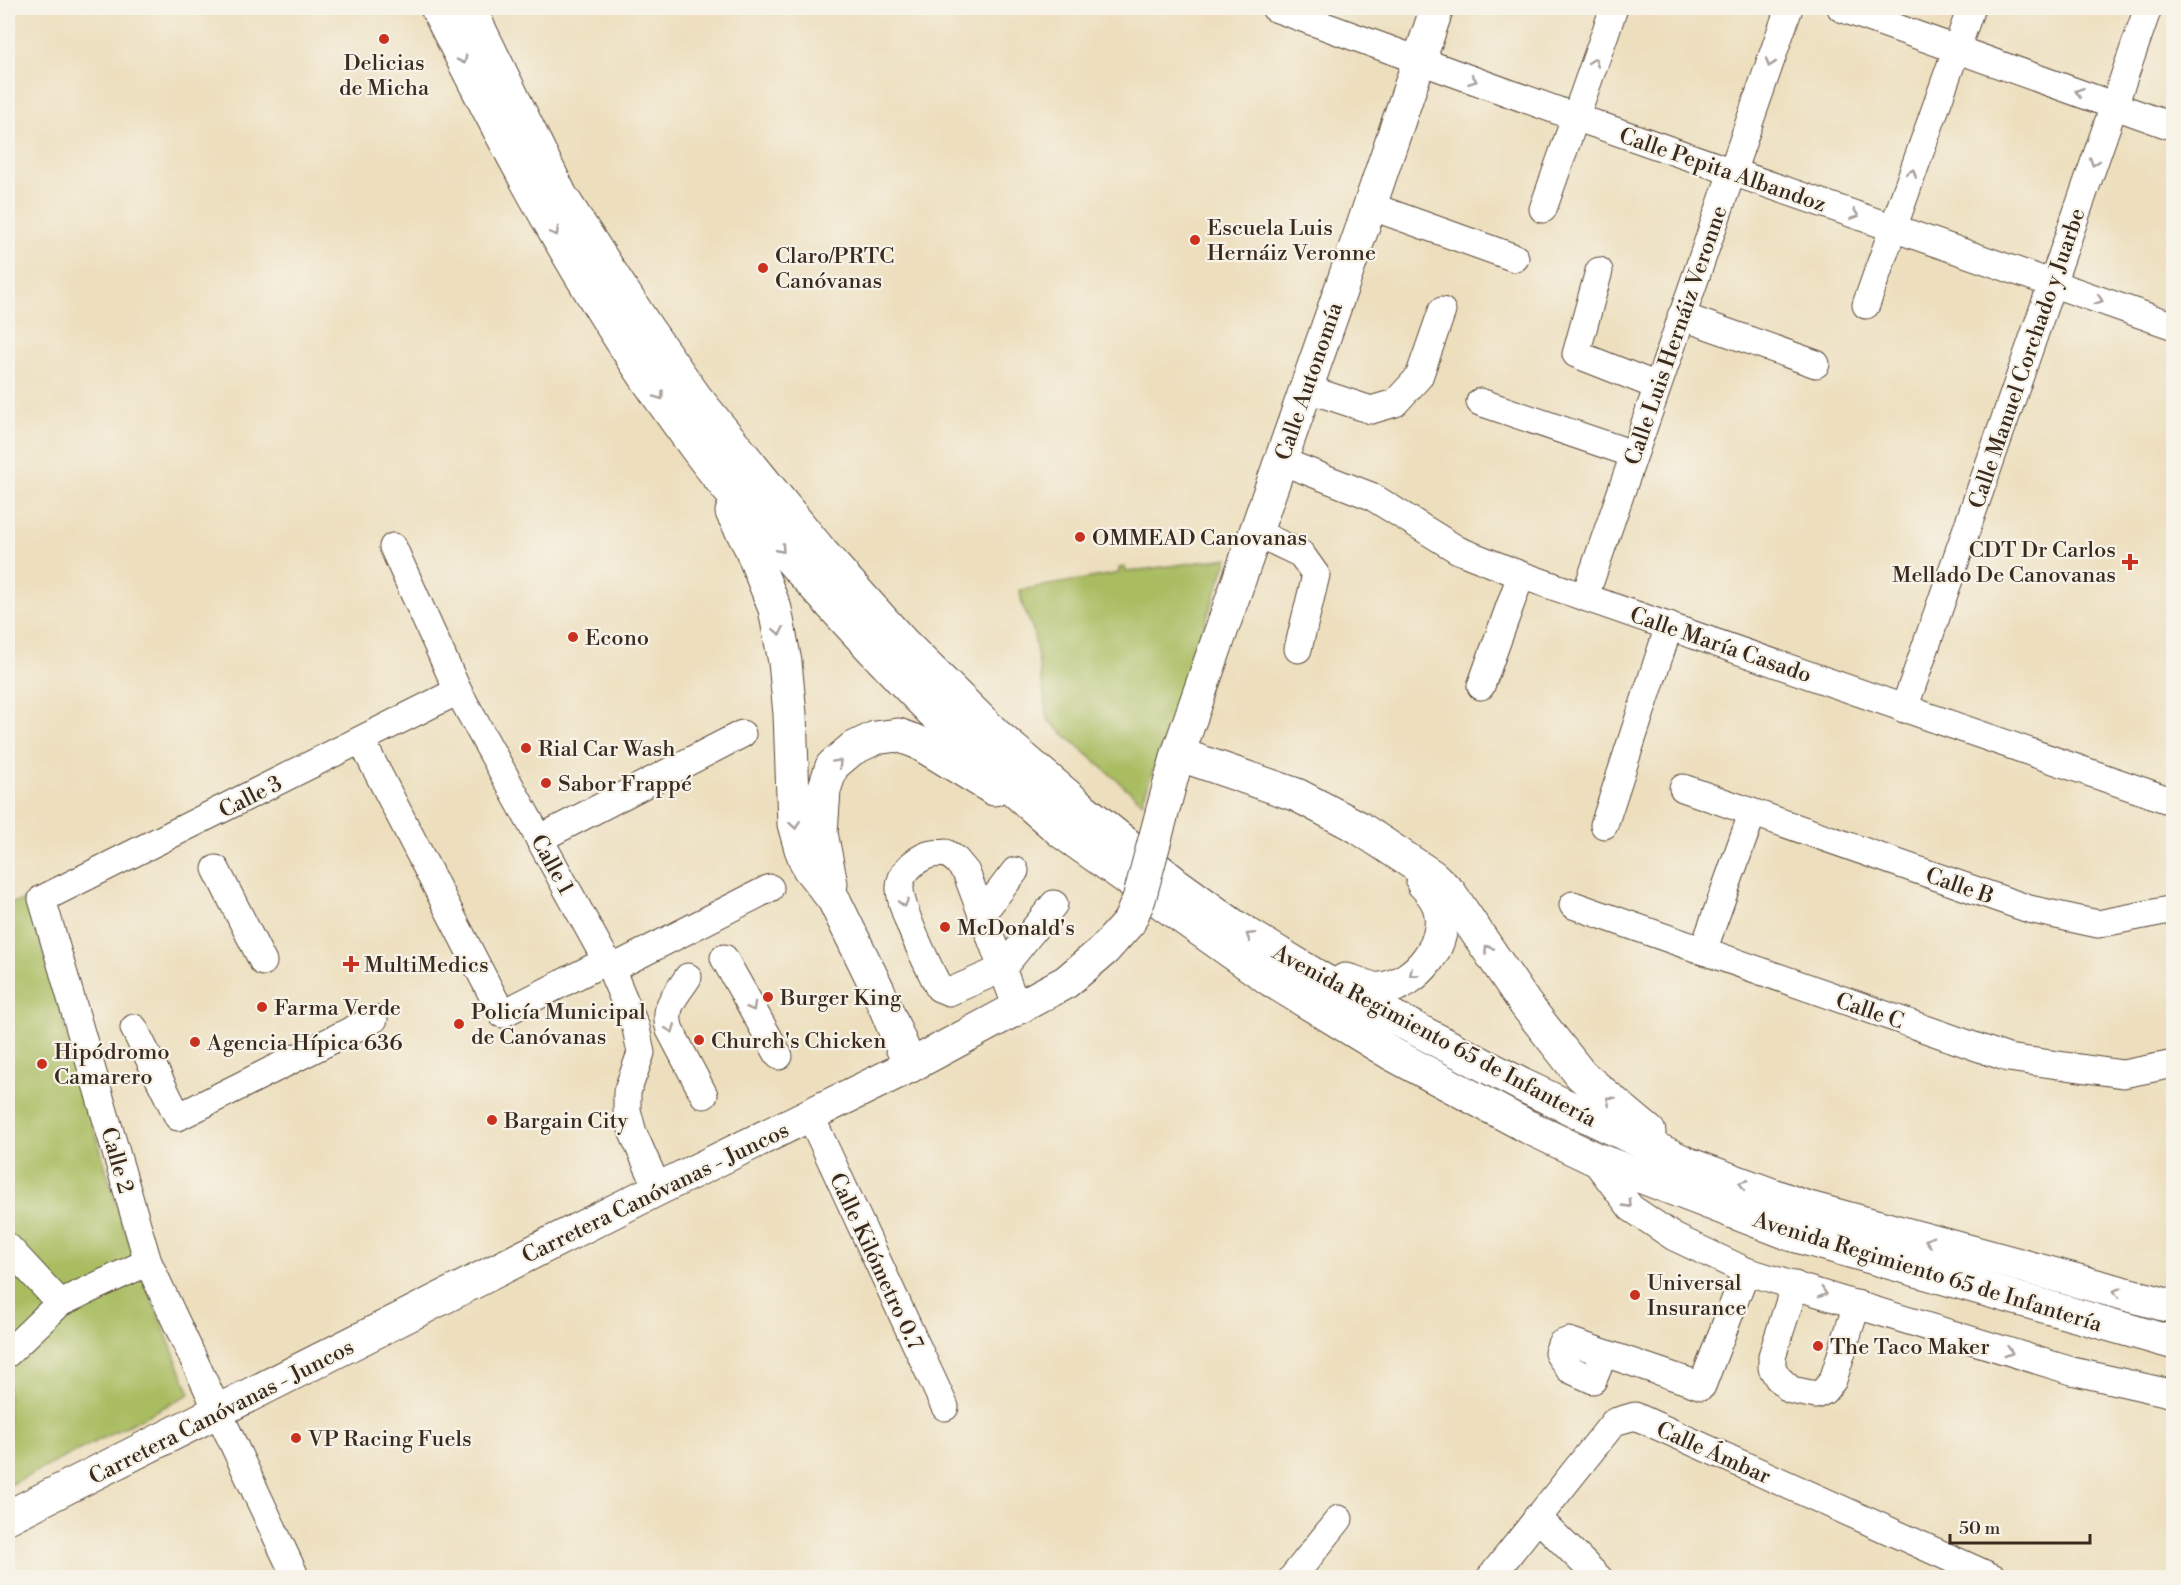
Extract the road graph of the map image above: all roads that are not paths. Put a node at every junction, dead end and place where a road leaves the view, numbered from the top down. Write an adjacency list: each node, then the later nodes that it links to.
1 (437, 8): 30 (main road, Avenida Regimiento 65 de Infantería, one-way to 30)
2 (469, 8): 67 (main road, Avenida Regimiento 65 de Infantería, one-way to 2)
3 (1275, 8): 11 (street, Calle Pepita Albandoz)
4 (1437, 8): 11 (main road, Calle Autonomía)
5 (1614, 8): 13 (street, one-way to 5)
6 (1790, 8): 15 (street, Calle Luis Hernáiz Veronne, one-way to 15)
7 (1841, 8): 10 (street)
8 (1971, 8): 10 (street)
9 (2148, 8): 12 (street, Calle Manuel Corchado y Juarbe)
10 (1957, 50): 12 (street, one-way to 10); 18 (street, one-way to 10)
11 (1418, 61): 13 (street, Calle Pepita Albandoz, one-way to 13); 16 (main road, Calle Autonomía)
12 (2113, 104): 14 (street); 21 (street, Calle Manuel Corchado y Juarbe, one-way to 21)
13 (1575, 117): 15 (street, Calle Pepita Albandoz); 17 (street)
14 (2174, 126)
15 (1732, 172): 18 (street, Calle Pepita Albandoz, one-way to 18); 24 (street, Calle Luis Hernáiz Veronne)
16 (1370, 206): 19 (street); 28 (main road, Calle Autonomía)
17 (1543, 209)
18 (1893, 228): 21 (street, Calle Pepita Albandoz); 22 (street)
19 (1515, 258)
20 (1599, 271): 27 (street)
21 (2053, 284): 25 (street, Calle Pepita Albandoz, one-way to 25); 41 (street, Calle Manuel Corchado y Juarbe)
22 (1866, 305)
23 (1442, 311): 28 (street)
24 (1681, 316): 26 (street); 27 (street, Calle Luis Hernáiz Veronne)
25 (2174, 326)
26 (1816, 364)
27 (1657, 386): 31 (street, Calle Luis Hernáiz Veronne)
28 (1305, 388): 32 (main road, Calle Autonomía)
29 (1480, 402): 31 (street)
30 (694, 446): 47 (main road, Avenida Regimiento 65 de Infantería, one-way to 47); 56 (main road, one-way to 56)
31 (1633, 454): 36 (street, Calle Luis Hernáiz Veronne)
32 (1281, 461): 33 (main road, Calle Autonomía); 35 (street, Calle María Casado)
33 (1255, 532): 38 (street); 44 (main road, Calle Autonomía)
34 (393, 547): 40 (street, Calle 1)
35 (1521, 575): 36 (street, Calle María Casado); 39 (street)
36 (1585, 596): 37 (street, Calle María Casado)
37 (1670, 626): 41 (street, Calle María Casado); 49 (street)
38 (1298, 649)
39 (1480, 686)
40 (458, 691): 43 (street, Calle 3); 50 (street, Calle 1)
41 (1904, 709): 46 (street, Calle María Casado)
42 (742, 734): 50 (street)
43 (361, 740): 55 (street, Calle 3); 64 (street)
44 (1178, 754): 51 (main road); 68 (main road, Carretera Canóvanas - Juncos, bridge)
45 (1683, 788): 48 (street, Calle B)
46 (2174, 802)
47 (1030, 805): 56 (main road, one-way to 47); 76 (main road, Avenida Regimiento 65 de Infantería)
48 (1752, 814): 59 (street, Calle B); 61 (street)
49 (1604, 825)
50 (539, 838): 64 (street, Calle 1)
51 (1400, 853): 67 (main road, one-way to 67); 77 (main road, one-way to 51)
52 (216, 869): 63 (street)
53 (1015, 871): 60 (street)
54 (770, 888): 64 (street)
55 (42, 899): 80 (street, Calle 2)
56 (834, 900): 73 (main road)
57 (1054, 904): 65 (street)
58 (1573, 905): 61 (street, Calle C)
59 (2174, 909)
60 (982, 914): 65 (street); 65 (street, one-way to 65)
61 (1704, 951): 72 (street, Calle C)
62 (724, 958): 71 (street, one-way to 71)
63 (263, 962)
64 (608, 965): 78 (street, Calle 1)
65 (1002, 969): 68 (street)
66 (688, 977): 74 (street, one-way to 74)
67 (1321, 979): 77 (main road, Avenida Regimiento 65 de Infantería)
68 (1017, 1008): 73 (main road, Carretera Canóvanas - Juncos)
69 (374, 1019): 70 (street)
70 (134, 1028)
71 (779, 1056)
72 (2174, 1065)
73 (910, 1066): 75 (main road, Carretera Canóvanas - Juncos)
74 (704, 1095)
75 (810, 1115): 78 (main road, Carretera Canóvanas - Juncos); 90 (street, Calle Kilómetro 0.7)
76 (1593, 1158): 81 (street, one-way to 81); 86 (main road, Avenida Regimiento 65 de Infantería)
77 (1688, 1164): 85 (main road, Avenida Regimiento 65 de Infantería, one-way to 77)
78 (658, 1189): 91 (main road, Carretera Canóvanas - Juncos)
79 (8, 1247): 83 (street)
80 (148, 1262): 83 (street); 91 (street, Calle 2)
81 (1746, 1270): 82 (street); 88 (street)
82 (1796, 1285): 84 (street, one-way to 84); 84 (street)
83 (60, 1303): 87 (street)
84 (1857, 1304): 89 (street, one-way to 89)
85 (2174, 1307)
86 (2174, 1343)
87 (8, 1353)
88 (1604, 1353)
89 (2174, 1394)
90 (945, 1407)
91 (219, 1412): 92 (main road, Carretera Canóvanas - Juncos); 95 (street, Calle 2)
92 (8, 1517)
93 (1537, 1517): 97 (street, Calle Ámbar); 98 (street); 99 (street, Calle Ámbar)
94 (1339, 1519): 96 (street)
95 (296, 1578)
96 (1293, 1578)
97 (1490, 1578)
98 (1599, 1578)
99 (1994, 1578)

